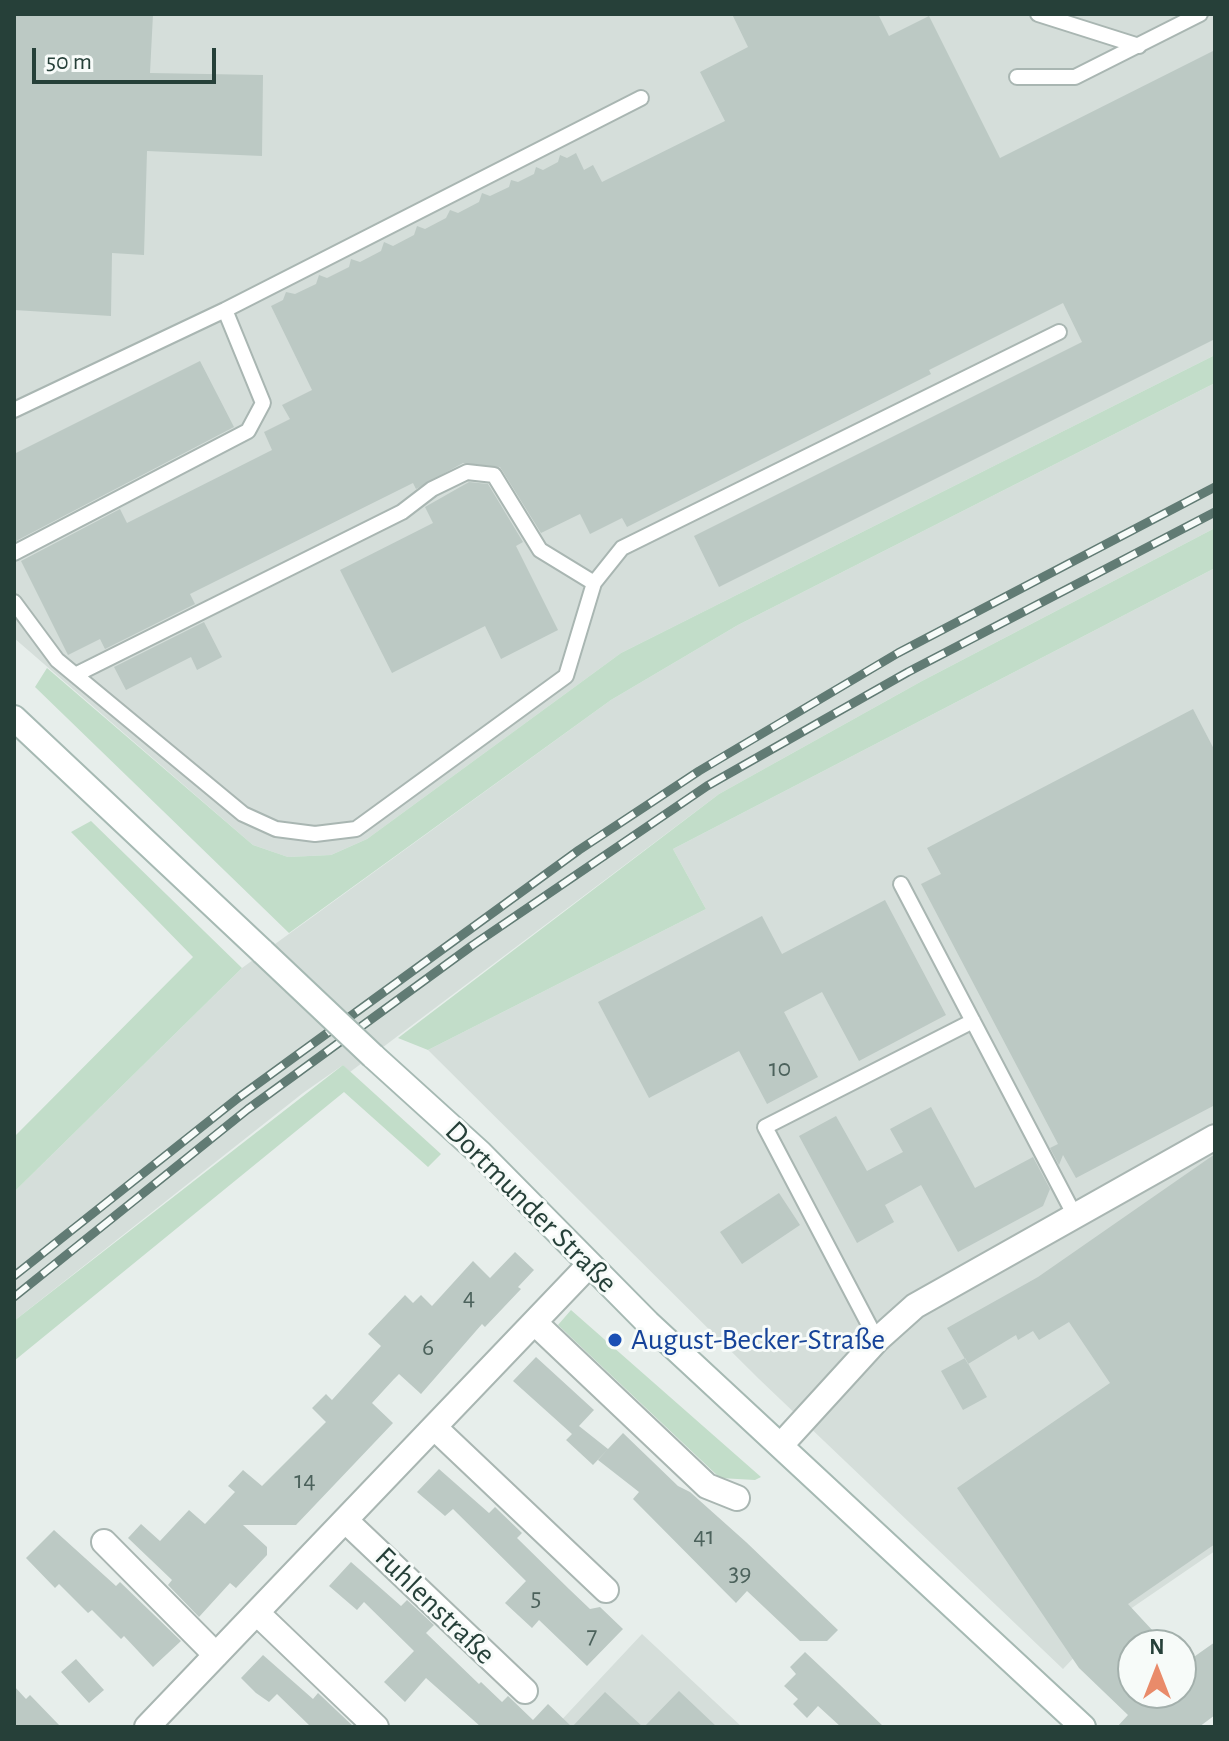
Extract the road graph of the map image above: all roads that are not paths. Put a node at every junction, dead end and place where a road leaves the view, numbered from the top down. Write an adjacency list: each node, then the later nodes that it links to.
1 (1038, 14): 3 (lane)
2 (1200, 14): 3 (lane)
3 (1139, 46): 4 (lane)
4 (1017, 77)
5 (641, 98): 6 (lane)
6 (225, 310): 8 (lane); 9 (lane)
7 (1059, 332): 10 (lane)
8 (14, 410)
9 (14, 553)
10 (594, 583): 12 (lane); 12 (lane)
11 (14, 602): 12 (lane)
12 (75, 675)
13 (14, 718): 18 (street, Dortmunder Straße, bridge)
14 (901, 884): 15 (lane)
15 (973, 1021): 17 (lane); 20 (lane)
16 (1215, 1137): 17 (street)
17 (1075, 1216): 20 (street)
18 (589, 1265): 19 (street); 22 (street, Dortmunder Straße)
19 (535, 1323): 21 (street); 23 (street)
20 (877, 1340): 22 (street)
21 (435, 1428): 24 (street); 26 (street)
22 (781, 1445): 32 (street, Dortmunder Straße)
23 (737, 1498)
24 (346, 1521): 27 (street); 29 (street, Fuhlenstraße)
25 (104, 1542): 28 (street)
26 (606, 1590)
27 (258, 1614): 28 (street); 31 (street)
28 (216, 1655): 30 (street)
29 (525, 1691)
30 (147, 1727)
31 (376, 1727)
32 (1083, 1727)

